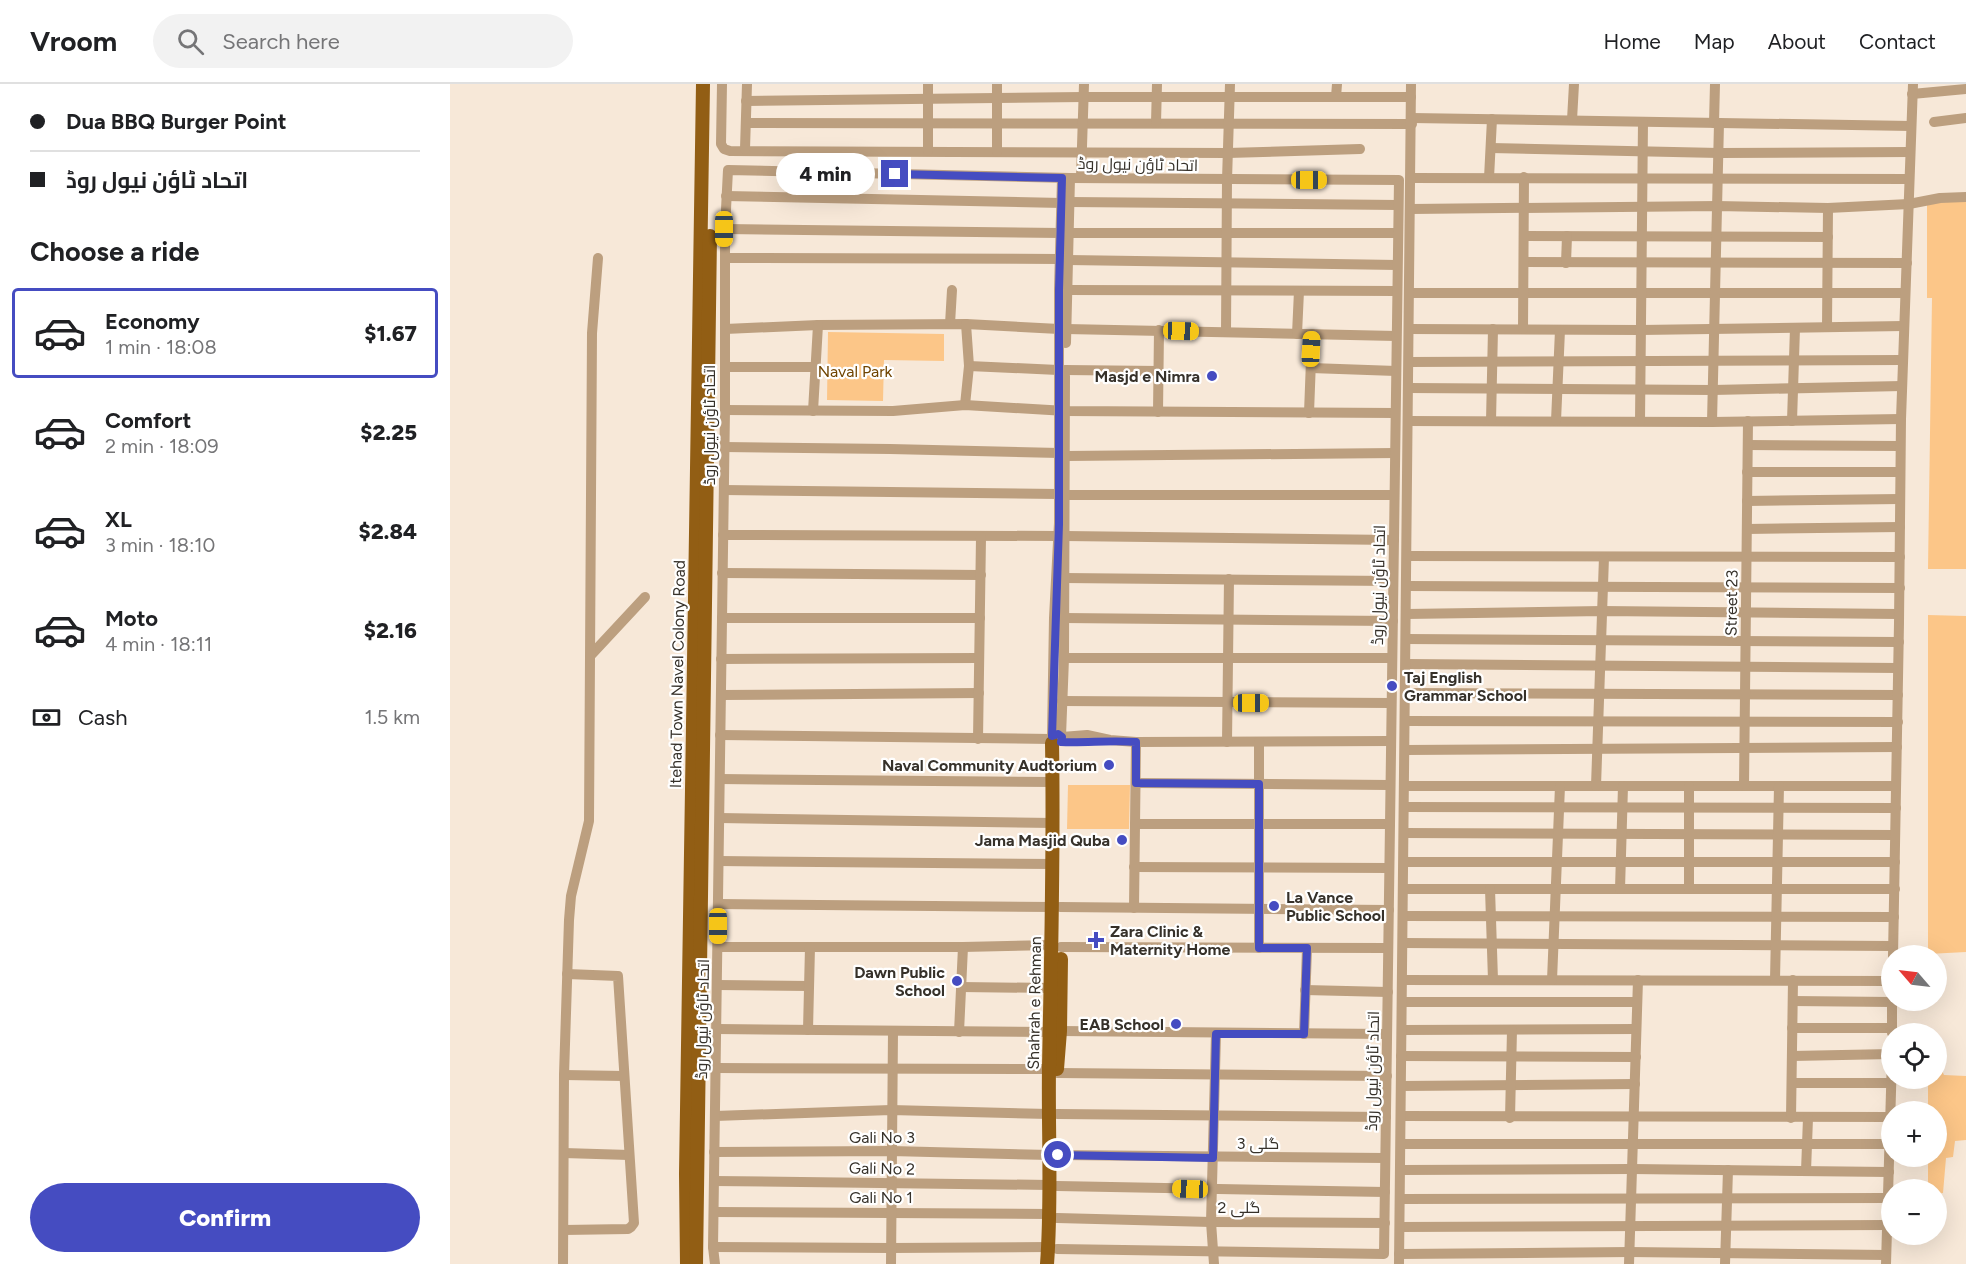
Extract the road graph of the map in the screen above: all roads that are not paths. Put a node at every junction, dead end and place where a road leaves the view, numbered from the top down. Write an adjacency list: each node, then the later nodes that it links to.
1 (703, 84): 158 (main road, Itehad Town Navel Colony Road)
2 (711, 84): 158 (main road, Itehad Town Navel Colony Road)
3 (722, 84): 39 (street)
4 (747, 84): 23 (street)
5 (928, 84): 22 (street)
6 (998, 84): 21 (street)
7 (1084, 84): 16 (street)
8 (1157, 84): 17 (street)
9 (1230, 84): 18 (street)
10 (1336, 84): 19 (street)
11 (1411, 84): 20 (street)
12 (1574, 84): 26 (street)
13 (1715, 84): 36 (street)
14 (1966, 88): 15 (street)
15 (1913, 89): 37 (street)
16 (1083, 97): 17 (street); 21 (street); 33 (street)
17 (1156, 97): 18 (street); 34 (street)
18 (1229, 97): 19 (street); 35 (street)
19 (1336, 97): 20 (street)
20 (1411, 97): 27 (street)
21 (997, 98): 22 (street); 32 (street)
22 (928, 99): 23 (street); 31 (street)
23 (746, 101): 30 (street)
24 (1966, 118): 29 (street)
25 (1492, 119): 26 (street); 27 (street); 38 (street)
26 (1572, 120): 28 (street)
27 (1412, 121): 35 (street); 50 (street)
28 (1643, 122): 36 (street); 41 (street)
29 (1934, 122)
30 (746, 123): 31 (street); 39 (street)
31 (928, 123): 32 (street); 42 (street)
32 (997, 123): 33 (street); 43 (street)
33 (1083, 123): 34 (street); 45 (street)
34 (1156, 123): 35 (street)
35 (1228, 123): 46 (street)
36 (1717, 123): 37 (street); 47 (street)
37 (1911, 126): 44 (street)
38 (1491, 148): 41 (street); 51 (street)
39 (745, 149): 42 (street)
40 (1360, 149): 46 (street)
41 (1642, 150): 47 (street); 52 (street)
42 (928, 151): 43 (street)
43 (997, 152): 45 (street)
44 (1910, 152): 47 (street); 54 (street)
45 (1082, 153): 46 (street); 48 (street)
46 (1228, 153): 55 (street)
47 (1719, 153): 53 (street)
48 (1071, 177): 55 (street, اتحاد ٹاؤن نیول روڈ); 56 (street, اتحاد ٹاؤن نیول روڈ); 58 (street)
49 (1524, 177): 51 (street); 52 (street); 63 (street)
50 (1411, 178): 51 (street); 66 (street)
51 (1489, 178)
52 (1643, 179): 53 (street); 64 (street)
53 (1718, 179): 54 (street); 62 (street)
54 (1909, 179): 61 (street)
55 (1227, 180): 59 (street); 60 (street, اتحاد ٹاؤن نیول روڈ)
56 (726, 196): 58 (street); 67 (street, اتحاد ٹاؤن نیول روڈ)
57 (1966, 197): 61 (street)
58 (1066, 203): 59 (street); 68 (street)
59 (1227, 203): 60 (street); 69 (street)
60 (1398, 204): 70 (street, اتحاد ٹاؤن نیول روڈ)
61 (1909, 204): 65 (street); 85 (street)
62 (1718, 206): 64 (street); 65 (street); 74 (street)
63 (1525, 207): 64 (street); 66 (street); 71 (street)
64 (1642, 207): 73 (street)
65 (1828, 208): 75 (street)
66 (1411, 209): 94 (street)
67 (724, 229): 68 (street); 77 (street, اتحاد ٹاؤن نیول روڈ)
68 (1064, 233): 69 (street); 78 (street)
69 (1227, 233): 70 (street); 79 (street)
70 (1398, 233): 86 (street, اتحاد ٹاؤن نیول روڈ)
71 (1524, 236): 72 (street); 80 (street)
72 (1567, 236): 73 (street); 83 (street)
73 (1641, 236): 74 (street); 81 (street)
74 (1717, 236): 75 (street); 82 (street)
75 (1828, 237): 84 (street)
76 (598, 258): 199 (street)
77 (725, 258): 78 (street); 104 (street, اتحاد ٹاؤن نیول روڈ)
78 (1064, 260): 79 (street); 88 (street); 105 (street)
79 (1226, 262): 86 (street); 89 (street)
80 (1524, 262): 83 (street); 92 (street)
81 (1641, 262): 82 (street); 83 (street); 95 (street)
82 (1716, 262): 84 (street); 96 (street)
83 (1566, 263)
84 (1828, 263): 85 (street); 93 (street)
85 (1907, 263): 97 (street)
86 (1397, 265): 91 (street, اتحاد ٹاؤن نیول روڈ)
87 (952, 290): 98 (street)
88 (1067, 290): 89 (street); 105 (street)
89 (1226, 291): 90 (street); 113 (street)
90 (1299, 291): 91 (street); 114 (street)
91 (1397, 291): 116 (street, اتحاد ٹاؤن نیول روڈ)
92 (1523, 292): 94 (street); 95 (street); 108 (street)
93 (1827, 292): 96 (street); 97 (street); 102 (street)
94 (1410, 293): 106 (street)
95 (1641, 293): 96 (street); 112 (street)
96 (1715, 293): 109 (street)
97 (1905, 293): 101 (street)
98 (950, 324): 99 (street); 100 (street)
99 (966, 324): 105 (street); 124 (street)
100 (818, 325): 104 (street); 126 (street)
101 (1903, 326): 102 (street); 117 (street)
102 (1827, 327): 103 (street)
103 (1795, 328): 109 (street); 123 (street)
104 (724, 329): 125 (street, اتحاد ٹاؤن نیول روڈ)
105 (1062, 329): 110 (street); 128 (street)
106 (1409, 329): 107 (street); 118 (street)
107 (1493, 329): 108 (street); 119 (street)
108 (1523, 329): 111 (street)
109 (1714, 329): 112 (street); 122 (street)
110 (1159, 330): 113 (street); 129 (street)
111 (1560, 330): 112 (street); 120 (street)
112 (1641, 330): 121 (street)
113 (1226, 332): 114 (street)
114 (1297, 334): 115 (street)
115 (1312, 334): 116 (street); 127 (street)
116 (1396, 336): 130 (street, اتحاد ٹاؤن نیول روڈ)
117 (1903, 360): 123 (street); 131 (street)
118 (1409, 362): 119 (street); 132 (street)
119 (1493, 362): 120 (street); 134 (street)
120 (1559, 362): 121 (street); 135 (street)
121 (1641, 362): 122 (street); 136 (street)
122 (1714, 362): 123 (street); 137 (street)
123 (1794, 362): 133 (street)
124 (969, 366): 128 (street); 138 (street)
125 (724, 367): 126 (street); 139 (street, اتحاد ٹاؤن نیول روڈ)
126 (816, 367): 140 (street)
127 (1311, 368): 130 (street); 143 (street)
128 (1062, 370): 129 (street); 141 (street)
129 (1159, 371): 142 (street)
130 (1396, 371): 144 (street, اتحاد ٹاؤن نیول روڈ)
131 (1902, 386): 133 (street); 145 (street)
132 (1409, 388): 134 (street); 147 (street)
133 (1793, 388): 137 (street); 146 (street)
134 (1492, 389): 135 (street); 148 (street)
135 (1558, 389): 136 (street); 149 (street)
136 (1641, 389): 137 (street); 150 (street)
137 (1713, 390): 152 (street)
138 (965, 405): 140 (street); 141 (street)
139 (725, 410): 140 (street); 154 (street, اتحاد ٹاؤن نیول روڈ)
140 (813, 411)
141 (1062, 411): 142 (street); 157 (street)
142 (1158, 412): 143 (street)
143 (1309, 413): 144 (street)
144 (1395, 413): 156 (street, اتحاد ٹاؤن نیول روڈ)
145 (1900, 419): 146 (street); 155 (street)
146 (1792, 420): 151 (street)
147 (1408, 421): 148 (street); 172 (street)
148 (1491, 421): 149 (street)
149 (1556, 421): 150 (street)
150 (1640, 421): 152 (street)
151 (1748, 421): 152 (street); 153 (street, Street 23)
152 (1712, 422)
153 (1748, 445): 155 (street); 159 (street, Street 23)
154 (724, 447): 157 (street); 161 (street, اتحاد ٹاؤن نیول روڈ)
155 (1900, 447): 160 (street)
156 (1395, 453): 157 (street); 163 (street, اتحاد ٹاؤن نیول روڈ)
157 (1062, 454): 162 (street)
158 (702, 459): 409 (main road, Itehad Town Navel Colony Road); 410 (main road, Itehad Town Navel Colony Road)
159 (1747, 472): 160 (street); 165 (street, Street 23)
160 (1900, 472): 164 (street)
161 (724, 490): 162 (street); 168 (street, اتحاد ٹاؤن نیول روڈ)
162 (1062, 494): 163 (street); 169 (street)
163 (1394, 495): 171 (street, اتحاد ٹاؤن نیول روڈ)
164 (1900, 499): 165 (street); 166 (street)
165 (1747, 501): 167 (street, Street 23)
166 (1900, 527): 167 (street); 175 (street)
167 (1747, 529): 174 (street, Street 23)
168 (723, 535): 170 (street); 176 (street, اتحاد ٹاؤن نیول روڈ)
169 (1062, 536): 170 (street); 171 (street); 178 (street); 224 (street)
170 (981, 537): 177 (street)
171 (1394, 540): 180 (street, اتحاد ٹاؤن نیول روڈ)
172 (1407, 556): 173 (street); 181 (street)
173 (1604, 556): 174 (street); 182 (street)
174 (1747, 557): 175 (street); 183 (street, Street 23)
175 (1900, 557): 184 (street)
176 (722, 573): 177 (street); 190 (street, اتحاد ٹاؤن نیول روڈ)
177 (981, 574): 191 (street)
178 (1065, 578): 179 (street); 192 (street)
179 (1229, 579): 180 (street); 193 (street)
180 (1393, 581): 194 (street, اتحاد ٹاؤن نیول روڈ)
181 (1407, 586): 182 (street); 188 (street)
182 (1603, 587): 183 (street); 186 (street)
183 (1746, 588): 184 (street); 187 (street, Street 23)
184 (1900, 588): 189 (street)
185 (645, 597): 199 (street)
186 (1602, 611): 187 (street); 188 (street); 196 (street)
187 (1746, 612): 189 (street); 197 (street, Street 23)
188 (1406, 614): 195 (street)
189 (1899, 614): 198 (street)
190 (722, 618): 191 (street); 203 (street, اتحاد ٹاؤن نیول روڈ)
191 (980, 618): 200 (street)
192 (1064, 618): 193 (street); 201 (street)
193 (1228, 620): 194 (street); 204 (street)
194 (1393, 621): 202 (street, اتحاد ٹاؤن نیول روڈ)
195 (1406, 639): 196 (street); 205 (street)
196 (1601, 640): 197 (street); 206 (street)
197 (1746, 641): 198 (street); 207 (street, Street 23)
198 (1899, 642): 208 (street)
199 (591, 655): 304 (street)
200 (979, 658): 203 (street); 209 (street)
201 (1064, 658): 204 (street); 215 (street)
202 (1392, 658): 204 (street); 217 (street, اتحاد ٹاؤن نیول روڈ)
203 (721, 659): 213 (street, اتحاد ٹاؤن نیول روڈ)
204 (1227, 659): 216 (street)
205 (1406, 664): 206 (street); 210 (street)
206 (1600, 666): 207 (street); 211 (street)
207 (1746, 667): 208 (street); 212 (street, Street 23)
208 (1899, 668): 214 (street)
209 (978, 693): 213 (street); 223 (street)
210 (1405, 693): 211 (street); 218 (street)
211 (1599, 694): 212 (street); 219 (street)
212 (1745, 694): 214 (street); 220 (street, Street 23)
213 (721, 695): 222 (street, اتحاد ٹاؤن نیول روڈ)
214 (1898, 695): 221 (street)
215 (1062, 701): 216 (street); 224 (street)
216 (1227, 703): 217 (street); 227 (street)
217 (1391, 703): 225 (street, اتحاد ٹاؤن نیول روڈ)
218 (1405, 721): 219 (street); 232 (street)
219 (1598, 721): 220 (street); 231 (street)
220 (1745, 722): 221 (street); 230 (street, Street 23)
221 (1898, 722): 229 (street)
222 (720, 735): 223 (street); 233 (street, اتحاد ٹاؤن نیول روڈ)
223 (978, 740): 224 (street)
224 (1057, 740): 226 (street); 234 (main road, Shahrah e Rehman); 282 (main road, Shahrah e Rehman)
225 (1391, 741): 228 (street); 237 (street, اتحاد ٹاؤن نیول روڈ)
226 (1136, 742): 227 (street); 235 (street)
227 (1227, 742): 228 (street)
228 (1259, 742): 236 (street)
229 (1897, 747): 230 (street); 245 (street)
230 (1745, 748): 231 (street); 243 (street, Street 23)
231 (1597, 749): 232 (street); 240 (street)
232 (1405, 750): 238 (street)
233 (720, 779): 234 (street); 252 (street, اتحاد ٹاؤن نیول روڈ)
234 (1053, 782): 253 (main road, Shahrah e Rehman)
235 (1136, 783): 236 (street); 254 (street)
236 (1259, 784): 237 (street); 255 (street)
237 (1390, 785): 256 (street, اتحاد ٹاؤن نیول روڈ)
238 (1404, 786): 239 (street); 246 (street)
239 (1560, 786): 240 (street); 247 (street)
240 (1596, 786): 241 (street)
241 (1623, 786): 242 (street); 248 (street)
242 (1689, 786): 243 (street); 249 (street)
243 (1744, 786): 244 (street)
244 (1779, 786): 245 (street); 250 (street)
245 (1896, 786): 251 (street)
246 (1404, 807): 247 (street); 257 (street)
247 (1559, 807): 248 (street); 258 (street)
248 (1622, 807): 249 (street); 259 (street)
249 (1689, 807): 250 (street); 260 (street)
250 (1779, 807): 251 (street); 261 (street)
251 (1896, 808): 262 (street)
252 (720, 818): 253 (street); 263 (street, اتحاد ٹاؤن نیول روڈ)
253 (1053, 823): 270 (main road, Shahrah e Rehman)
254 (1135, 824): 255 (street); 271 (street)
255 (1259, 824): 256 (street); 272 (street)
256 (1390, 824): 273 (street, اتحاد ٹاؤن نیول روڈ)
257 (1404, 833): 258 (street); 264 (street)
258 (1558, 834): 259 (street); 265 (street)
259 (1622, 834): 260 (street); 266 (street)
260 (1689, 834): 261 (street); 267 (street)
261 (1778, 834): 262 (street); 268 (street)
262 (1895, 835): 269 (street)
263 (719, 861): 270 (street); 281 (street, اتحاد ٹاؤن نیول روڈ)
264 (1404, 862): 265 (street); 275 (street)
265 (1557, 862): 266 (street); 276 (street)
266 (1621, 862): 267 (street); 277 (street)
267 (1689, 862): 268 (street); 278 (street)
268 (1778, 862): 269 (street); 279 (street)
269 (1895, 862): 280 (street)
270 (1053, 864): 282 (main road, Shahrah e Rehman)
271 (1134, 867): 272 (street); 283 (street)
272 (1259, 868): 273 (street); 284 (street)
273 (1389, 868): 285 (street, اتحاد ٹاؤن نیول روڈ)
274 (1490, 888): 275 (street); 276 (street); 287 (street)
275 (1403, 889): 286 (street)
276 (1556, 889): 277 (street); 288 (street)
277 (1620, 889): 278 (street)
278 (1689, 889): 279 (street)
279 (1777, 889): 280 (street); 289 (street)
280 (1894, 889): 290 (street)
281 (719, 904): 282 (street); 297 (street, اتحاد ٹاؤن نیول روڈ)
282 (1056, 907): 283 (street); 296 (main road, Shahrah e Rehman)
283 (1134, 908): 284 (street)
284 (1259, 909): 285 (street); 300 (street)
285 (1389, 910): 302 (street, اتحاد ٹاؤن نیول روڈ)
286 (1403, 916): 287 (street); 291 (street)
287 (1491, 916): 288 (street); 292 (street)
288 (1555, 916): 289 (street); 293 (street)
289 (1776, 916): 290 (street); 294 (street)
290 (1894, 917): 295 (street)
291 (1402, 943): 292 (street); 305 (street)
292 (1492, 944): 293 (street); 306 (street)
293 (1554, 944): 294 (street); 307 (street)
294 (1776, 945): 303 (street); 309 (street)
295 (1893, 945)
296 (1056, 946): 299 (street); 300 (street); 315 (main road, Shahrah e Rehman); 331 (main road, Shahrah e Rehman)
297 (718, 947): 298 (street); 312 (street, اتحاد ٹاؤن نیول روڈ)
298 (810, 947): 299 (street); 313 (street)
299 (963, 947): 314 (street)
300 (1259, 948): 301 (street)
301 (1307, 948): 302 (street); 316 (street)
302 (1388, 948): 317 (street, اتحاد ٹاؤن نیول روڈ)
303 (1881, 950)
304 (567, 974): 343 (street); 345 (street)
305 (1402, 980): 306 (street); 320 (street)
306 (1492, 980): 307 (street)
307 (1552, 980): 308 (street)
308 (1638, 980): 309 (street); 321 (street)
309 (1775, 980): 310 (street)
310 (1793, 980): 311 (street); 318 (street)
311 (1881, 981)
312 (718, 985): 313 (street); 323 (street, اتحاد ٹاؤن نیول روڈ)
313 (809, 986): 325 (street)
314 (961, 987): 315 (street); 330 (street)
315 (1051, 987): 331 (main road, Shahrah e Rehman)
316 (1305, 990): 317 (street); 333 (street)
317 (1388, 992): 334 (street, اتحاد ٹاؤن نیول روڈ)
318 (1793, 1001): 319 (street); 322 (street)
319 (1881, 1001)
320 (1402, 1002): 321 (street); 326 (street)
321 (1637, 1002): 324 (street)
322 (1792, 1028): 328 (street); 336 (street)
323 (717, 1029): 325 (street); 340 (street, اتحاد ٹاؤن نیول روڈ)
324 (1636, 1029): 327 (street); 339 (street)
325 (808, 1030): 329 (street)
326 (1402, 1030): 327 (street); 335 (street)
327 (1512, 1030): 338 (street)
328 (1881, 1031)
329 (893, 1032): 330 (street); 341 (street)
330 (959, 1032): 331 (street)
331 (1055, 1032): 332 (street); 342 (main road, Shahrah e Rehman)
332 (1216, 1034): 333 (street); 344 (street)
333 (1304, 1034): 334 (street)
334 (1387, 1034): 346 (street, اتحاد ٹاؤن نیول روڈ)
335 (1401, 1056): 338 (street); 351 (street)
336 (1792, 1056): 337 (street); 347 (street)
337 (1881, 1056)
338 (1511, 1057): 339 (street); 350 (street)
339 (1636, 1057): 349 (street)
340 (716, 1068): 341 (street); 355 (street, اتحاد ٹاؤن نیول روڈ)
341 (894, 1068): 342 (street); 352 (street)
342 (1053, 1071): 344 (street); 353 (main road, Shahrah e Rehman)
343 (564, 1074): 345 (street); 369 (street)
344 (1215, 1075): 346 (street); 354 (street)
345 (624, 1076): 370 (street)
346 (1387, 1076): 357 (street, اتحاد ٹاؤن نیول روڈ)
347 (1792, 1083): 348 (street); 360 (street)
348 (1881, 1083)
349 (1635, 1084): 350 (street); 359 (street)
350 (1510, 1085): 351 (street); 358 (street)
351 (1401, 1086): 356 (street)
352 (891, 1110): 353 (street); 355 (street); 367 (street)
353 (1053, 1114): 354 (street); 371 (main road, Shahrah e Rehman)
354 (1214, 1115): 357 (street); 372 (street)
355 (715, 1116): 368 (street, اتحاد ٹاؤن نیول روڈ)
356 (1401, 1116): 358 (street); 364 (street)
357 (1386, 1117): 373 (street, اتحاد ٹاؤن نیول روڈ)
358 (1510, 1118): 359 (street)
359 (1634, 1118): 360 (street); 365 (street)
360 (1791, 1118): 361 (street)
361 (1808, 1118): 362 (street); 363 (street)
362 (1881, 1118)
363 (1808, 1143): 365 (street); 366 (street); 378 (street)
364 (1401, 1144): 365 (street); 376 (street)
365 (1633, 1144): 375 (street)
366 (1881, 1144)
367 (891, 1151): 368 (street, Gali No 3); 371 (street, Gali No 3); 382 (street)
368 (714, 1152): 381 (street, اتحاد ٹاؤن نیول روڈ)
369 (564, 1153): 370 (street); 399 (street)
370 (629, 1155): 399 (street)
371 (1054, 1155): 372 (street, گلی 3); 383 (main road, Shahrah e Rehman)
372 (1213, 1158): 373 (street, گلی 3); 384 (street)
373 (1385, 1158): 385 (street, اتحاد ٹاؤن نیول روڈ)
374 (1889, 1167): 379 (street)
375 (1632, 1169): 376 (street); 377 (street); 386 (street)
376 (1401, 1170): 389 (street)
377 (1728, 1170): 378 (street); 387 (street)
378 (1806, 1171): 379 (street)
379 (1889, 1172): 380 (street)
380 (1889, 1179)
381 (714, 1181): 382 (street, Gali No 2); 390 (street, اتحاد ٹاؤن نیول روڈ)
382 (891, 1183): 383 (street, Gali No 2); 391 (street)
383 (1053, 1185): 384 (street, گلی 2); 392 (main road, Shahrah e Rehman)
384 (1212, 1190): 385 (street, گلی 2); 393 (street)
385 (1385, 1192): 394 (street, اتحاد ٹاؤن نیول روڈ)
386 (1631, 1198): 387 (street); 389 (street); 396 (street)
387 (1727, 1198): 388 (street); 397 (street)
388 (1881, 1198)
389 (1400, 1199): 398 (street)
390 (714, 1212): 391 (street, Gali No 1); 400 (street, اتحاد ٹاؤن نیول روڈ)
391 (891, 1212): 392 (street, Gali No 1); 401 (street)
392 (1052, 1216): 393 (street, گلی 2); 402 (main road, Shahrah e Rehman)
393 (1211, 1222): 394 (street, گلی 2); 403 (street)
394 (1384, 1223): 403 (street, اتحاد ٹاؤن نیول روڈ)
395 (1881, 1225): 397 (street)
396 (1630, 1226): 397 (street); 398 (street); 404 (street)
397 (1726, 1226): 405 (street)
398 (1400, 1227): 406 (street)
399 (564, 1230): 408 (street)
400 (713, 1247): 401 (street); 411 (street, اتحاد ٹاؤن نیول روڈ)
401 (891, 1248): 402 (street); 412 (street)
402 (1053, 1248): 403 (street); 413 (main road, Shahrah e Rehman); 414 (main road, Shahrah e Rehman)
403 (1214, 1252): 415 (street)
404 (1630, 1252): 405 (street); 406 (street); 416 (street)
405 (1726, 1258): 407 (street)
406 (1399, 1259)
407 (1886, 1259)
408 (563, 1264)
409 (687, 1264)
410 (696, 1264)
411 (714, 1264)
412 (891, 1264)
413 (1047, 1264)
414 (1057, 1264)
415 (1214, 1264)
416 (1629, 1264)

